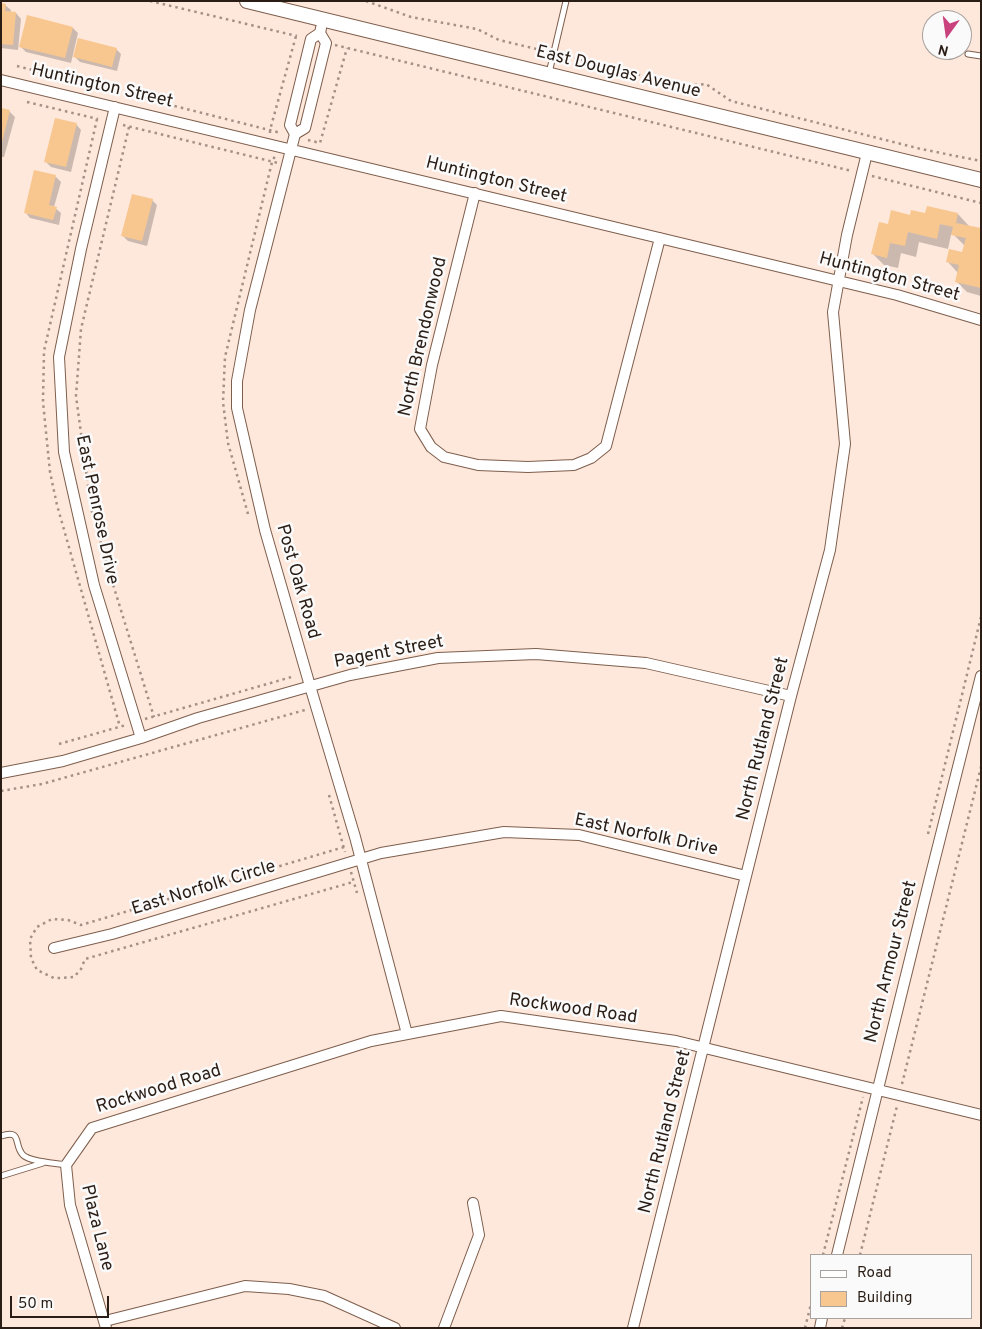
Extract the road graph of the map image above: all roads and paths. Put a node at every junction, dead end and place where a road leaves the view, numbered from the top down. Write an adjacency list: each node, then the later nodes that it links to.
1 (150, 1): 6 (path)
2 (247, 1): 5 (street, East Douglas Avenue)
3 (366, 1): 10 (path)
4 (566, 1): 10 (lane)
5 (322, 26): 7 (street); 8 (street); 12 (street, East Douglas Avenue)
6 (296, 36): 7 (path); 18 (path)
7 (311, 40): 19 (street, Post Oak Road)
8 (326, 43): 9 (path); 19 (street, Post Oak Road)
9 (346, 48): 19 (path); 26 (path)
10 (554, 53): 12 (lane); 23 (path)
11 (17, 66): 18 (path)
12 (548, 76): 22 (street, East Douglas Avenue)
13 (1, 80): 15 (street, Huntington Street)
14 (27, 102): 16 (path)
15 (114, 107): 16 (street, East Penrose Drive); 20 (street, Huntington Street)
16 (111, 122): 17 (path); 42 (street, East Penrose Drive)
17 (129, 127): 24 (path); 40 (path)
18 (270, 130): 19 (path); 20 (path)
19 (294, 135): 21 (street, Post Oak Road)
20 (272, 144): 21 (street, Huntington Street); 24 (path)
21 (291, 149): 28 (street, Huntington Street); 36 (street, Post Oak Road)
22 (867, 153): 26 (street, North Rutland Street); 27 (street, East Douglas Avenue)
23 (981, 161)
24 (272, 162): 25 (path); 33 (path)
25 (279, 164)
26 (862, 173): 29 (path); 31 (street, North Rutland Street)
27 (981, 180)
28 (475, 193): 30 (street, Huntington Street); 30 (street, North Brendonwood)
29 (981, 203)
30 (660, 238): 31 (street, Huntington Street)
31 (839, 281): 32 (street, Huntington Street); 38 (street, North Rutland Street)
32 (981, 320)
33 (249, 518)
34 (981, 617): 49 (path)
35 (981, 676): 58 (street, North Armour Street)
36 (310, 686): 37 (street, Pagent Street); 38 (street, Pagent Street); 50 (street, Post Oak Road)
37 (299, 690): 39 (path); 40 (path); 43 (street, Pagent Street)
38 (791, 696): 52 (street, North Rutland Street)
39 (305, 710): 41 (path); 47 (path)
40 (154, 717): 42 (path)
41 (307, 717)
42 (136, 722): 43 (street, East Penrose Drive); 44 (path)
43 (141, 738): 46 (street, Pagent Street)
44 (59, 744)
45 (981, 767): 59 (path)
46 (1, 773)
47 (1, 791)
48 (329, 793): 51 (path)
49 (927, 838)
50 (361, 859): 51 (street, East Norfolk Circle); 52 (street, East Norfolk Drive); 55 (street, Post Oak Road)
51 (348, 863): 53 (path); 54 (street, East Norfolk Circle)
52 (746, 876): 56 (street, North Rutland Street)
53 (359, 901)
54 (54, 948)
55 (407, 1034): 56 (street, Rockwood Road); 63 (street, Rockwood Road)
56 (704, 1048): 57 (street, Rockwood Road); 73 (street, North Rutland Street)
57 (865, 1086): 58 (street, Rockwood Road); 66 (path)
58 (878, 1089): 59 (street, Rockwood Road); 67 (street, North Armour Street)
59 (899, 1095): 60 (street, Rockwood Road); 68 (path)
60 (981, 1115)
61 (1, 1136): 62 (lane)
62 (46, 1162): 63 (lane); 64 (lane)
63 (66, 1165): 70 (street, Plaza Lane)
64 (1, 1176)
65 (473, 1203): 72 (street)
66 (823, 1254)
67 (838, 1254)
68 (860, 1254)
69 (810, 1308): 74 (path)
70 (106, 1324): 71 (street)
71 (396, 1328)
72 (444, 1328)
73 (633, 1328)
74 (805, 1328)

